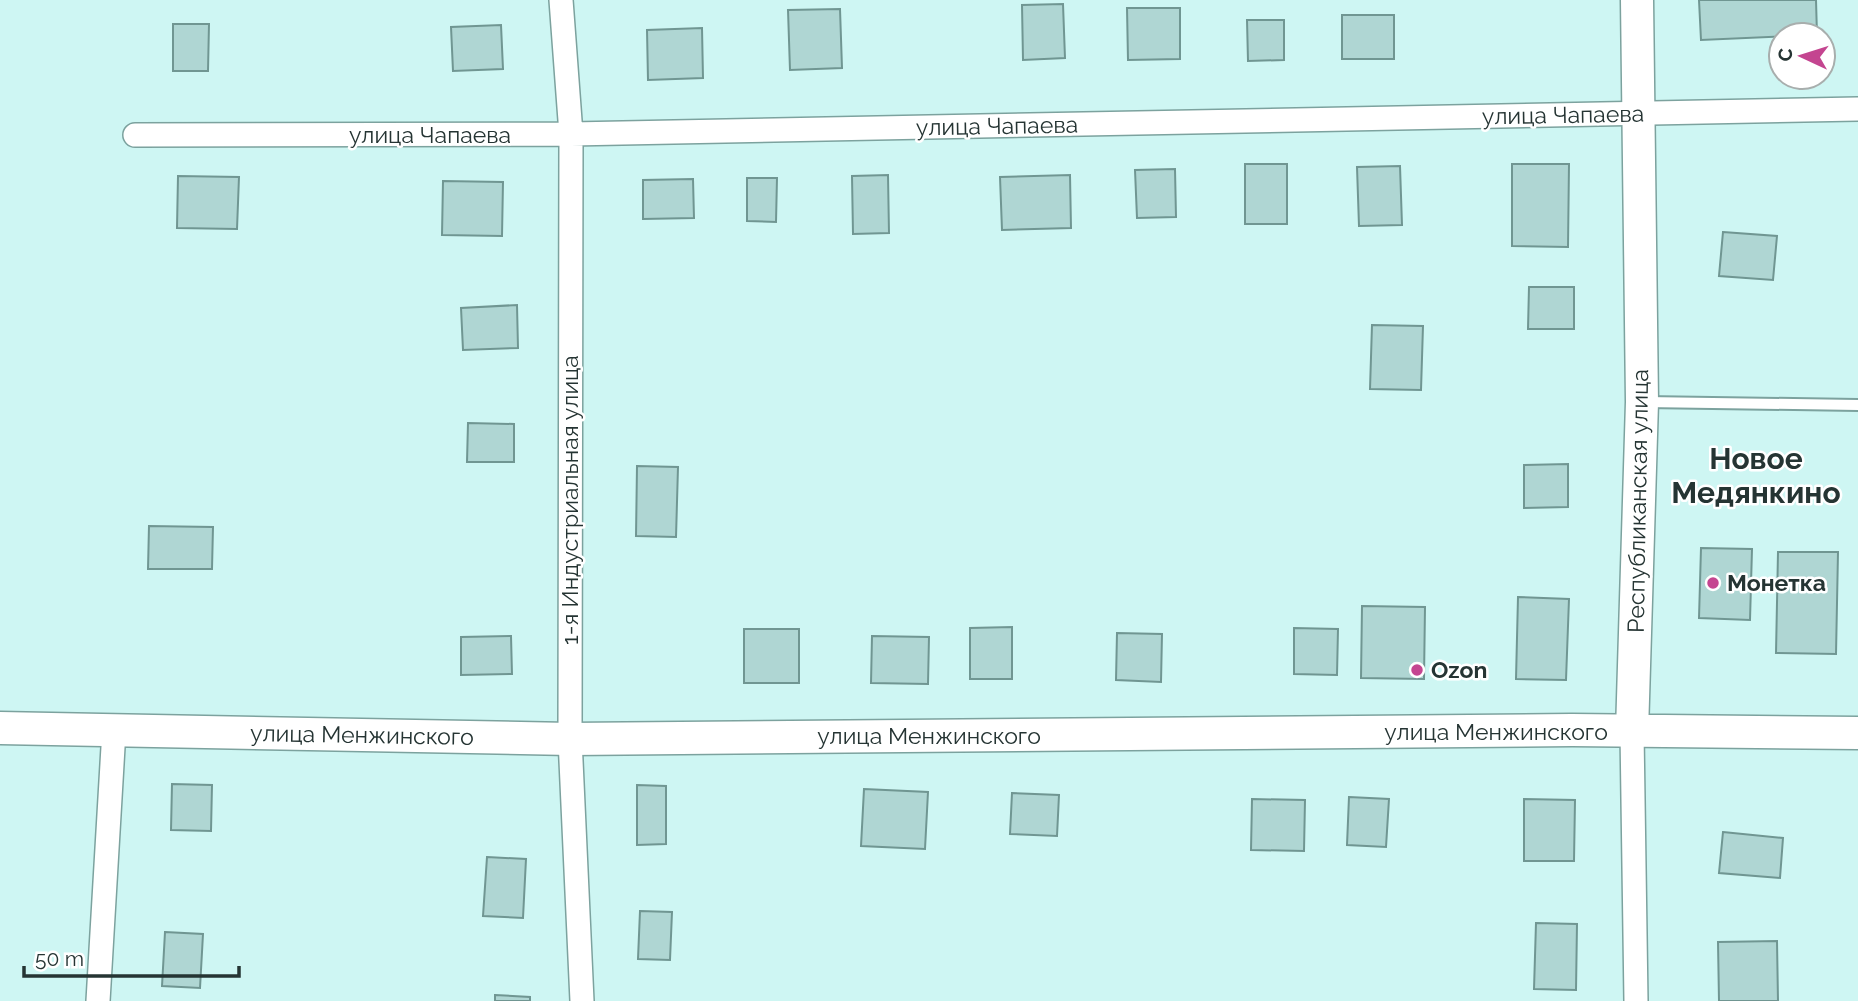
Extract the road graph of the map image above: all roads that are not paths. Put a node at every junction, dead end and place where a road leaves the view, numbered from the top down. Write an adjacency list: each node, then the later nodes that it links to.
1 (561, 0): 5 (street, 1-я Индустриальная улица)
2 (1637, 0): 4 (main road, Республиканская улица)
3 (1858, 109): 4 (street, улица Чапаева)
4 (1639, 114): 5 (street, улица Чапаева); 7 (main road, Республиканская улица)
5 (571, 134): 6 (street, улица Чапаева); 13 (street, 1-я Индустриальная улица)
6 (135, 135)
7 (1642, 402): 8 (lane); 11 (main road, Республиканская улица)
8 (1858, 405)
9 (0, 728): 10 (main road, улица Менжинского)
10 (114, 730): 13 (main road, улица Менжинского); 14 (street)
11 (1632, 732): 12 (main road, улица Менжинского); 13 (main road, улица Менжинского); 16 (street, Республиканская улица)
12 (1858, 733)
13 (570, 739): 15 (street, 1-я Индустриальная улица)
14 (97, 1001)
15 (582, 1001)
16 (1636, 1001)

